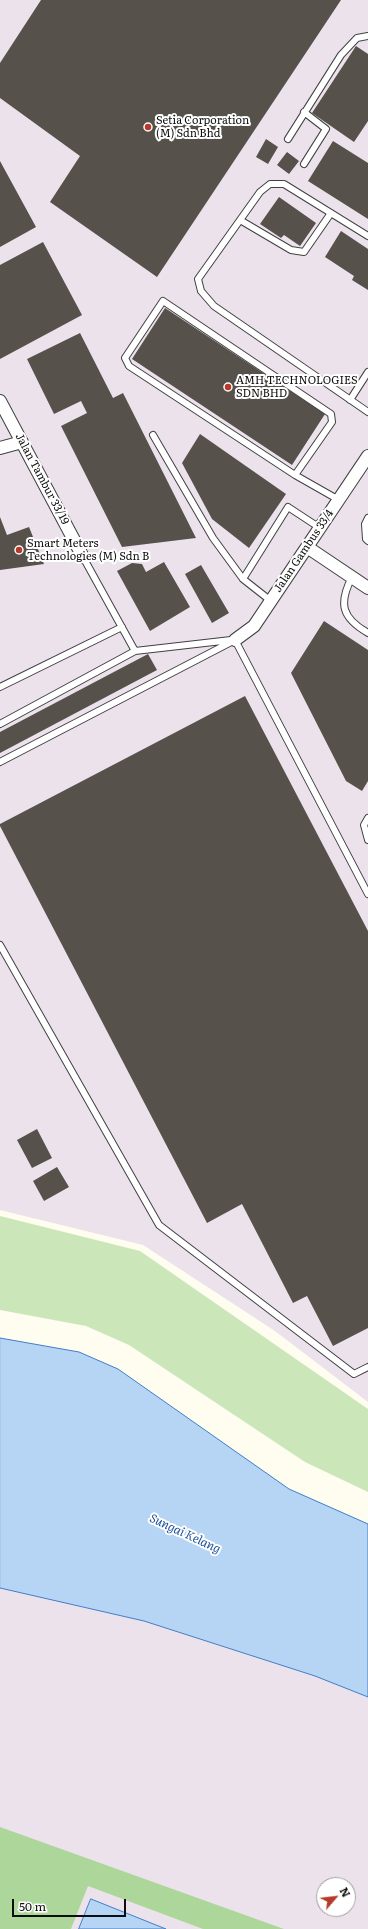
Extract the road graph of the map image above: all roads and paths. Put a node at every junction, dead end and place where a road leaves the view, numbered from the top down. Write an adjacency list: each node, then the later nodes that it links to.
1 (368, 36): 2 (lane)
2 (304, 112): 3 (lane); 4 (lane)
3 (288, 139)
4 (304, 164)
5 (330, 213): 6 (lane); 6 (lane); 7 (lane)
6 (240, 220): 9 (lane)
7 (368, 236)
8 (368, 372): 9 (lane)
9 (350, 400): 11 (lane)
10 (0, 401): 13 (street, Jalan Tambur 33/19)
11 (368, 412)
12 (153, 435): 24 (lane)
13 (22, 442): 14 (street); 22 (street, Jalan Tambur 33/19)
14 (0, 448)
15 (368, 456): 17 (street, Jalan Gambus 33/4)
16 (295, 475): 16 (lane); 17 (lane)
17 (339, 500): 19 (street, Jalan Gambus 33/4)
18 (368, 518): 20 (lane)
19 (320, 528): 21 (street, Jalan Gambus 33/4); 24 (lane)
20 (368, 540)
21 (307, 547): 23 (street); 26 (street, Jalan Gambus 33/4)
22 (83, 557): 27 (lane)
23 (352, 577): 25 (street); 28 (lane)
24 (243, 579): 26 (lane)
25 (368, 588)
26 (271, 601): 29 (street, Jalan Gambus 33/4)
27 (122, 627): 30 (lane); 31 (lane)
28 (368, 633)
29 (234, 640): 30 (lane); 33 (lane); 36 (lane)
30 (135, 651): 32 (lane)
31 (0, 687)
32 (0, 724)
33 (0, 762)
34 (368, 818): 35 (lane)
35 (368, 840)
36 (368, 894)
37 (0, 945): 38 (lane)
38 (368, 1367)

